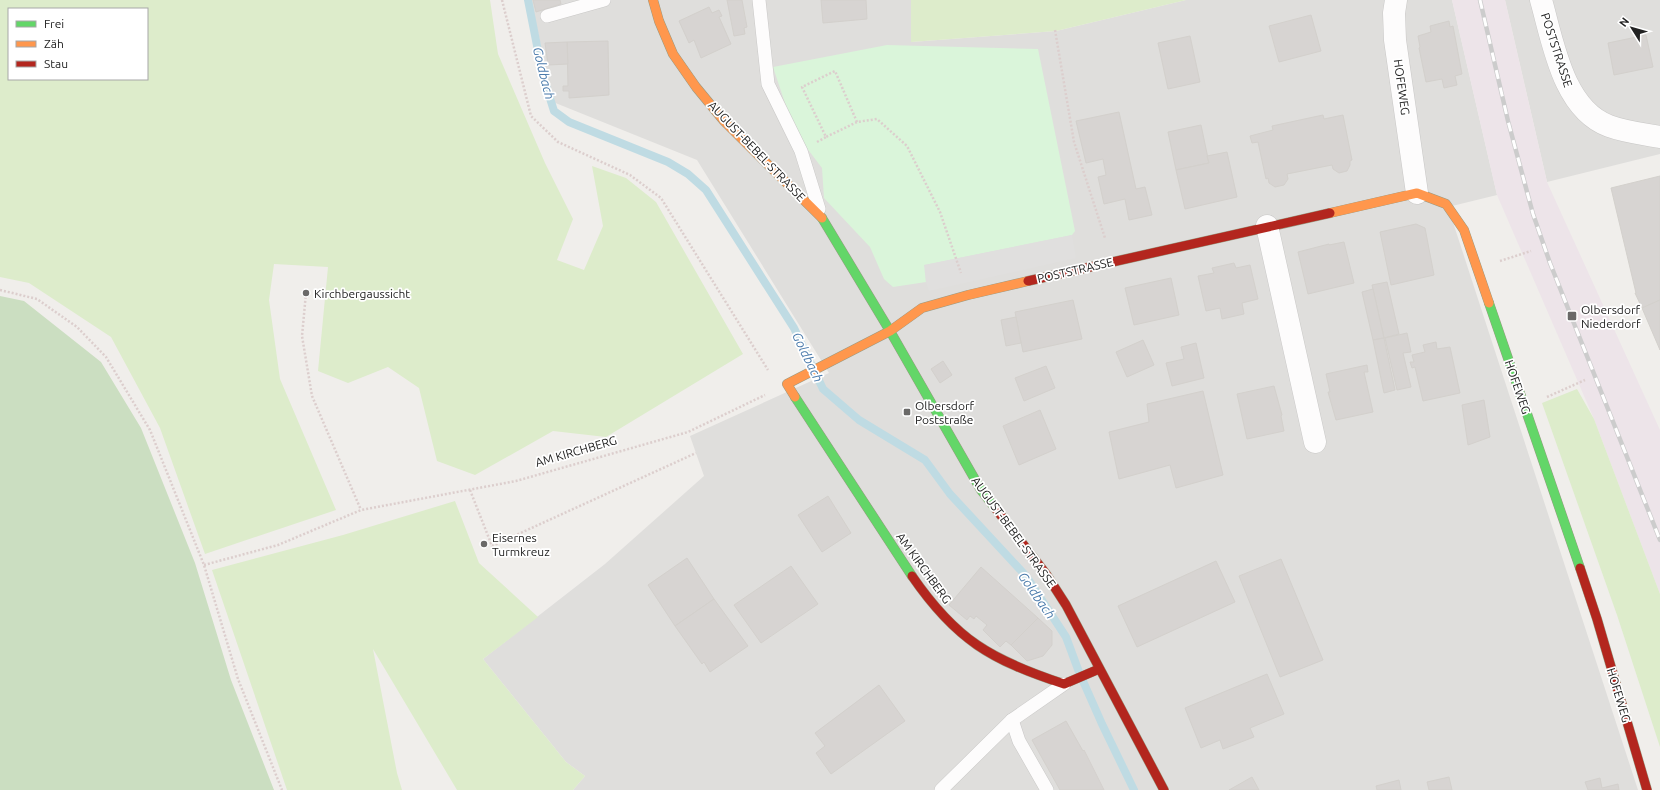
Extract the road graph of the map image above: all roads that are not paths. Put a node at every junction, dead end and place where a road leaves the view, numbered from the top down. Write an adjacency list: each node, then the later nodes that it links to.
1 (604, 0): 6 (lane)
2 (653, 0): 9 (street, AUGUST-BEBEL-STRASSE)
3 (759, 0): 9 (lane, AUGUST-BEBEL-STRASSE)
4 (1396, 0): 8 (street, HOFEWEG)
5 (1541, 0): 7 (street, POSTSTRASSE)
6 (547, 16)
7 (1660, 137)
8 (1417, 193): 10 (street, POSTSTRASSE); 19 (street, HOFEWEG)
9 (821, 216): 11 (street, AUGUST-BEBEL-STRASSE)
10 (1267, 226): 11 (street, POSTSTRASSE); 12 (street)
11 (890, 331): 13 (street, AUGUST-BEBEL-STRASSE); 14 (street, AM KIRCHBERG)
12 (1315, 442)
13 (1100, 669): 14 (street); 18 (street, AUGUST-BEBEL-STRASSE)
14 (1068, 682): 15 (lane)
15 (1012, 720): 16 (lane); 17 (lane)
16 (941, 790)
17 (1047, 790)
18 (1164, 790)
19 (1647, 790)

